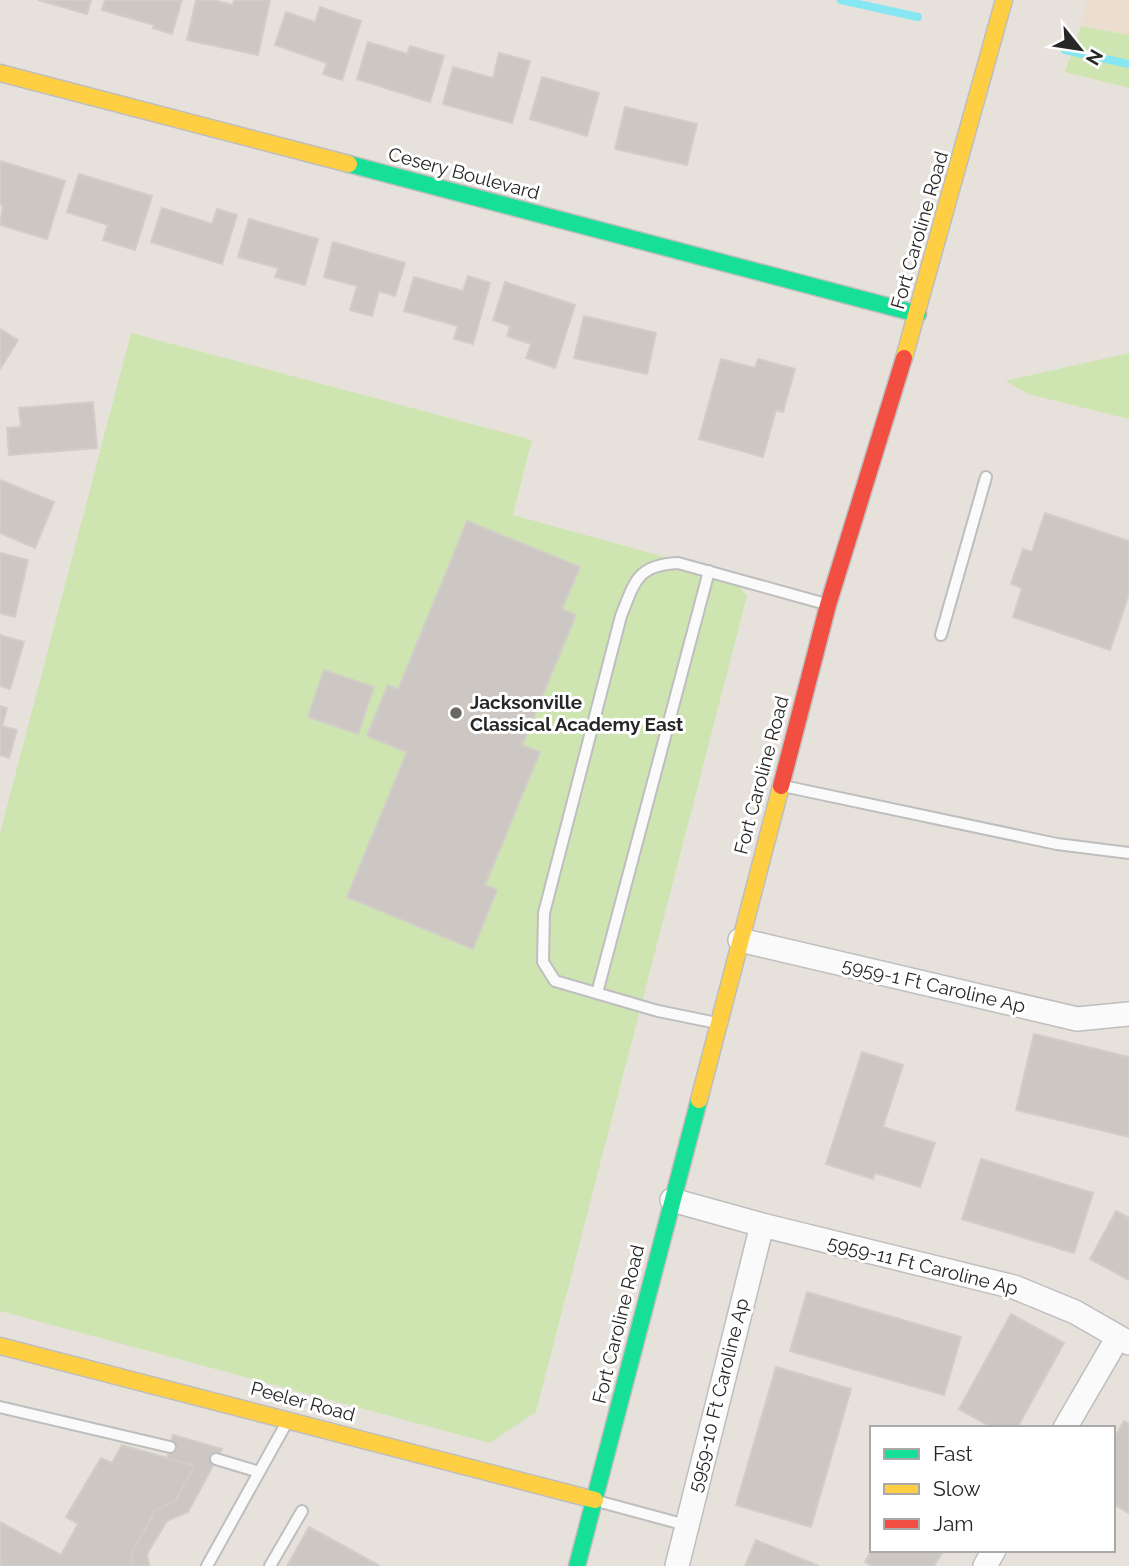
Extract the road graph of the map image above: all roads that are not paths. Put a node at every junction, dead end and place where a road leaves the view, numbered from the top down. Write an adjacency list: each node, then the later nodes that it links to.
1 (1004, 0): 3 (street, Fort Caroline Road)
2 (0, 73): 3 (street, Cesery Boulevard)
3 (918, 314): 6 (street, Fort Caroline Road)
4 (986, 477): 7 (lane)
5 (709, 571): 6 (lane); 11 (lane); 11 (lane)
6 (828, 605): 8 (street, Fort Caroline Road)
7 (940, 635)
8 (780, 785): 9 (lane); 10 (street, Fort Caroline Road)
9 (1129, 853)
10 (740, 940): 12 (street, 5959-1 Ft Caroline Ap); 13 (street, Fort Caroline Road)
11 (597, 993): 13 (lane)
12 (1129, 1014)
13 (718, 1023): 14 (street, Fort Caroline Road)
14 (672, 1200): 15 (street, 5959-11 Ft Caroline Ap); 24 (street, Fort Caroline Road)
15 (762, 1225): 16 (street, 5959-11 Ft Caroline Ap); 26 (street, 5959-10 Ft Caroline Ap)
16 (1124, 1340): 20 (street)
17 (0, 1346): 19 (street, Peeler Road)
18 (0, 1407): 21 (lane)
19 (289, 1419): 23 (lane); 24 (street, Peeler Road)
20 (1066, 1426)
21 (170, 1447)
22 (216, 1459): 23 (lane)
23 (259, 1472): 27 (lane)
24 (595, 1500): 26 (lane); 29 (street, Fort Caroline Road)
25 (302, 1511): 28 (lane)
26 (686, 1525): 30 (street, 5959-10 Ft Caroline Ap)
27 (207, 1566)
28 (270, 1566)
29 (577, 1566)
30 (677, 1566)

